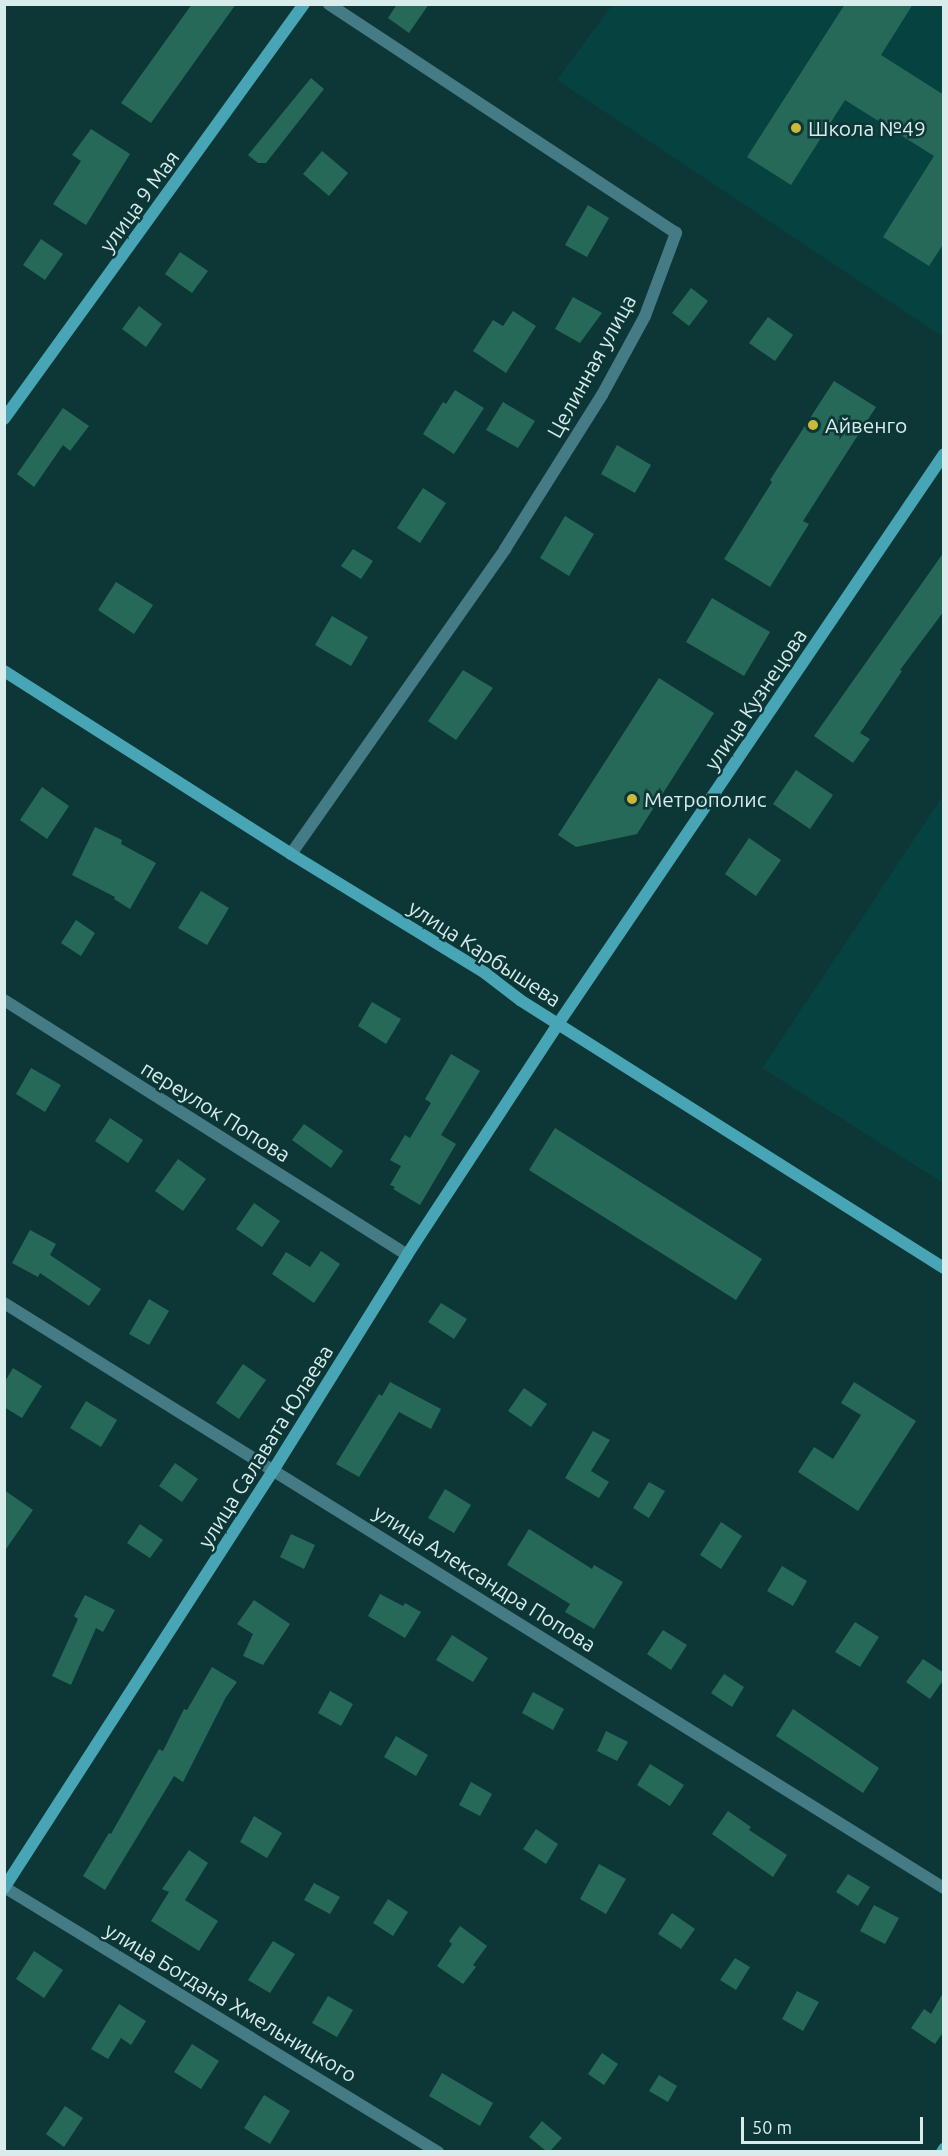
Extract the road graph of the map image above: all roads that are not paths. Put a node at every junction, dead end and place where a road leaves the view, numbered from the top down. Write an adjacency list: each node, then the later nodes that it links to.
1 (304, 4): 3 (street, улица 9 Мая)
2 (328, 4): 6 (street, Целинная улица)
3 (4, 420)
4 (944, 454): 8 (street, улица Кузнецова)
5 (4, 671): 6 (street, улица Карбышева)
6 (291, 854): 8 (street, улица Карбышева)
7 (4, 1000): 9 (street, переулок Попова)
8 (558, 1024): 9 (street, улица Салавата Юлаева); 10 (street, улица Карбышева)
9 (407, 1255): 12 (street, улица Салавата Юлаева)
10 (944, 1268)
11 (4, 1303): 12 (street, улица Александра Попова)
12 (274, 1469): 13 (street, улица Салавата Юлаева); 14 (street, улица Александра Попова)
13 (5, 1887): 15 (street, улица Богдана Хмельницкого)
14 (944, 1888)
15 (438, 2151)

